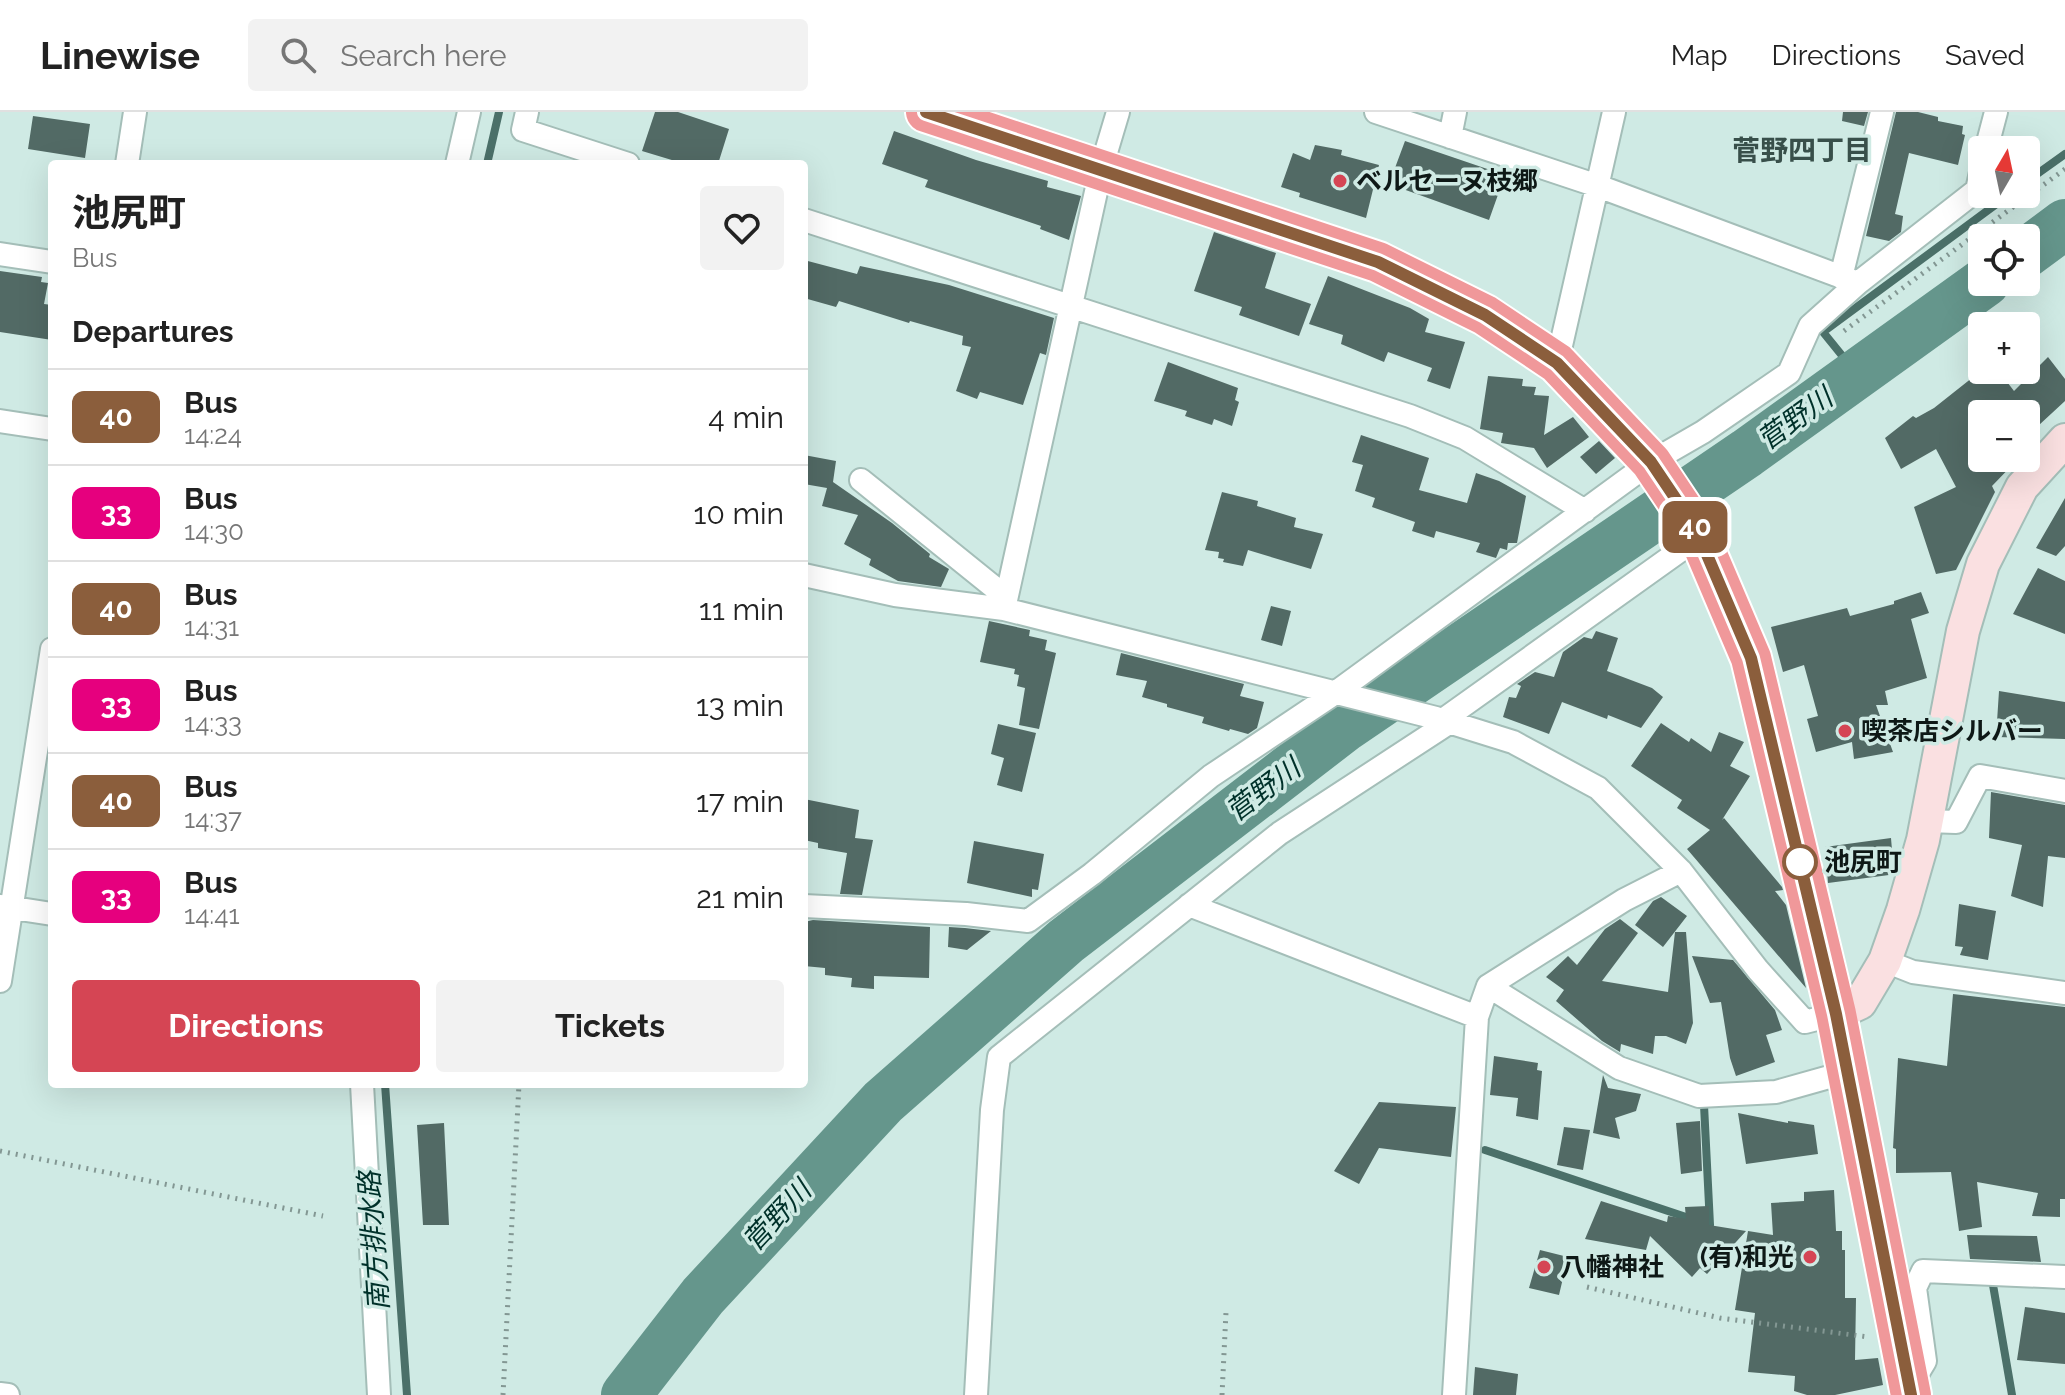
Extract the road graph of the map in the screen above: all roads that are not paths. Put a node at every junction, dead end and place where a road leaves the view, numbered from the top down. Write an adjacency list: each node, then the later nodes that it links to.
1 (135, 112): 13 (street)
2 (469, 112): 14 (street)
3 (527, 112): 15 (street)
4 (926, 112): 16 (highway)
5 (1118, 112): 16 (street)
6 (1376, 112): 12 (street)
7 (1455, 112): 12 (street)
8 (1614, 112): 17 (street)
9 (1882, 112): 22 (street)
10 (1996, 112): 11 (street)
11 (1990, 136)
12 (1450, 137): 17 (street)
13 (128, 160)
14 (458, 160)
15 (616, 160)
16 (1101, 169): 23 (street); 24 (highway)
17 (1598, 186): 22 (street); 24 (street)
18 (1968, 196): 22 (street)
19 (808, 221): 23 (street)
20 (0, 254): 21 (street)
21 (48, 261)
22 (1849, 280): 28 (street)
23 (1071, 306): 30 (street); 33 (street)
24 (1557, 363): 28 (highway)
25 (0, 421): 26 (street)
26 (48, 428)
27 (2065, 440): 38 (street)
28 (1656, 469): 30 (street); 31 (highway)
29 (861, 480): 33 (street)
30 (1585, 511): 35 (street)
31 (1698, 533): 36 (street); 48 (highway)
32 (808, 576): 33 (street)
33 (1005, 603): 35 (street)
34 (48, 671): 41 (street)
35 (1340, 694): 36 (street); 42 (street)
36 (1443, 720): 39 (street); 40 (street)
37 (2065, 791): 38 (street)
38 (1927, 821): 44 (street)
39 (1681, 871): 46 (street); 48 (street)
40 (1189, 905): 49 (street); 57 (street)
41 (6, 906): 43 (street); 45 (street)
42 (808, 906)
43 (48, 913)
44 (1885, 961): 47 (street); 48 (street)
45 (0, 981)
46 (1488, 986): 49 (street); 50 (street)
47 (2065, 993)
48 (1836, 1014): 50 (highway)
49 (1477, 1017): 58 (street)
50 (1847, 1072): 53 (highway)
51 (362, 1088): 56 (street)
52 (2065, 1277): 53 (street)
53 (1910, 1391)
54 (0, 1394): 55 (street)
55 (8, 1395)
56 (379, 1395)
57 (976, 1395)
58 (1454, 1395)

